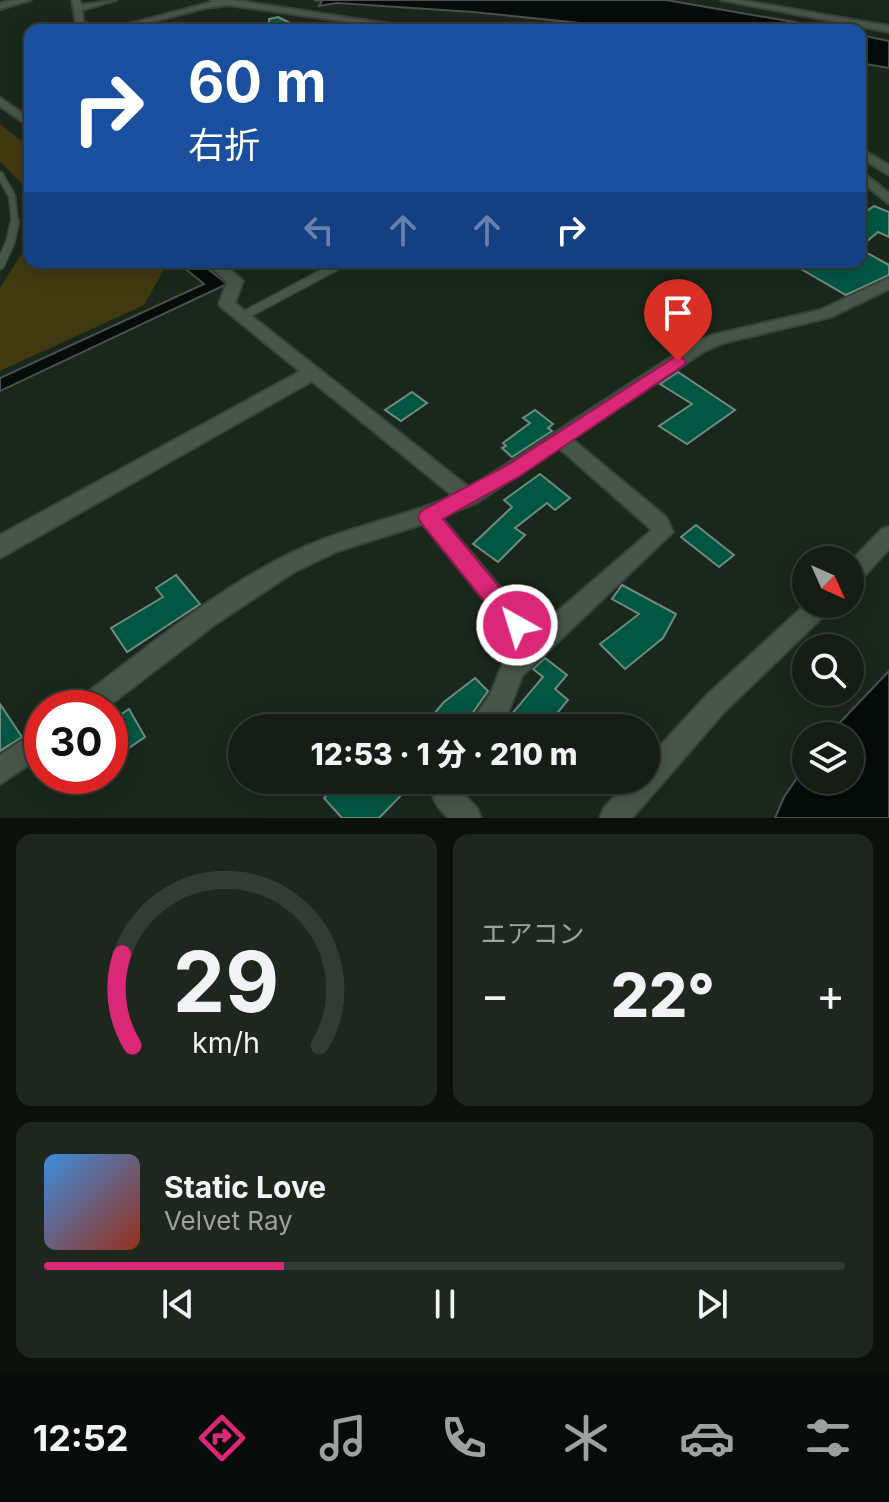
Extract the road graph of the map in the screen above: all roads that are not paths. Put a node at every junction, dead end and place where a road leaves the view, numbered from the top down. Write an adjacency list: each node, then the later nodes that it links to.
1 (27, 0): 6 (street)
2 (112, 0): 5 (street)
3 (725, 0): 17 (street)
4 (209, 2): 8 (street); 10 (street); 12 (street)
5 (77, 4): 11 (street)
6 (0, 6)
7 (829, 6): 9 (street)
8 (328, 18): 15 (street); 16 (street)
9 (887, 18)
10 (309, 20): 13 (street); 14 (street)
11 (82, 24)
12 (132, 24)
13 (319, 24)
14 (340, 24)
15 (349, 24)
16 (376, 24)
17 (861, 24)
18 (866, 25): 19 (street)
19 (889, 29)
20 (0, 101): 21 (street)
21 (24, 119)
22 (866, 156): 23 (street)
23 (889, 171)
24 (0, 175): 27 (lane)
25 (866, 179): 26 (street)
26 (889, 200)
27 (0, 265)
28 (219, 268): 31 (street)
29 (333, 268): 31 (lane)
30 (889, 283): 33 (street)
31 (243, 316): 32 (street)
32 (312, 372): 34 (street); 37 (street)
33 (561, 440): 34 (street); 40 (street)
34 (469, 498): 35 (street)
35 (429, 517): 40 (street); 41 (street)
36 (889, 535): 38 (street)
37 (0, 547)
38 (864, 562)
39 (806, 618): 44 (street)
40 (535, 646): 42 (street)
41 (111, 690)
42 (491, 714)
43 (24, 753): 45 (street)
44 (660, 765)
45 (0, 771)
46 (444, 794): 48 (street)
47 (634, 794): 49 (street)
48 (467, 818)
49 (614, 818)

